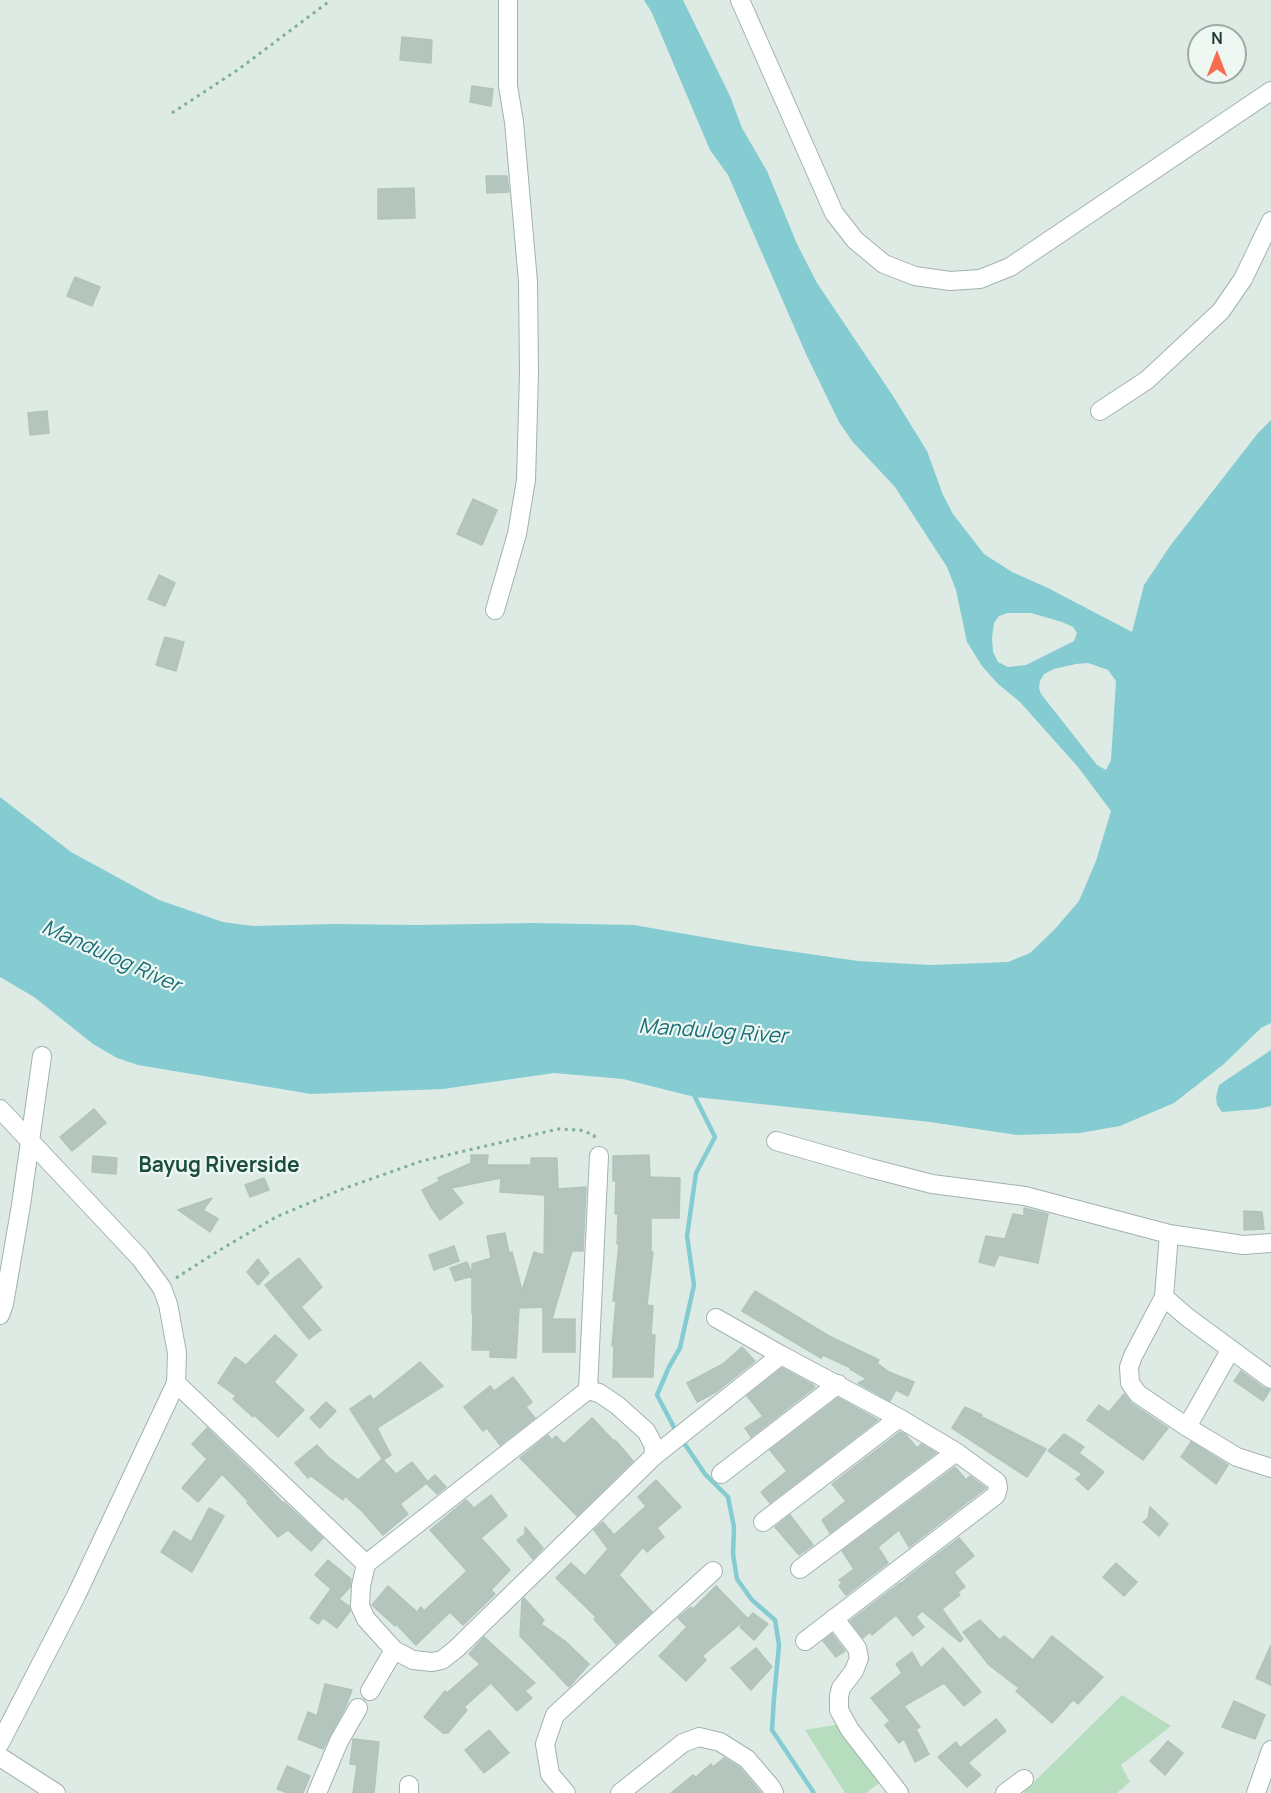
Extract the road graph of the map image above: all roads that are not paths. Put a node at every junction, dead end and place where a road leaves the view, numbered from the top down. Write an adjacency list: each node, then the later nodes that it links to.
1 (508, 0): 6 (street)
2 (740, 0): 3 (street)
3 (1271, 91)
4 (1271, 222): 5 (street)
5 (1100, 411)
6 (495, 610)
7 (42, 1056): 10 (street)
8 (0, 1109): 10 (street)
9 (776, 1141): 12 (street)
10 (30, 1142): 15 (street); 20 (street)
11 (599, 1156): 22 (street)
12 (1169, 1234): 13 (street); 14 (street)
13 (1271, 1243)
14 (1164, 1297): 17 (street); 24 (street)
15 (0, 1315)
16 (716, 1318): 18 (street)
17 (1230, 1349): 19 (street); 24 (street)
18 (781, 1355): 21 (street); 26 (street)
19 (1271, 1379)
20 (176, 1383): 30 (street); 38 (street)
21 (838, 1384): 23 (street); 28 (street)
22 (588, 1390): 26 (street); 30 (street)
23 (899, 1418): 25 (street); 29 (street)
24 (1187, 1427): 27 (street)
25 (956, 1452): 31 (street); 33 (street)
26 (653, 1457): 35 (street)
27 (1271, 1468)
28 (720, 1474)
29 (763, 1522)
30 (366, 1564): 35 (street)
31 (800, 1569)
32 (713, 1571): 44 (street)
33 (834, 1618): 34 (street); 47 (street)
34 (805, 1641)
35 (394, 1650): 36 (street)
36 (370, 1691)
37 (358, 1708): 43 (street)
38 (0, 1743)
39 (1271, 1750): 49 (street)
40 (0, 1757): 42 (street)
41 (1024, 1779): 48 (street)
42 (56, 1793)
43 (317, 1793)
44 (566, 1793)
45 (620, 1793): 46 (street)
46 (774, 1793)
47 (899, 1793)
48 (1005, 1793)
49 (1256, 1793)

